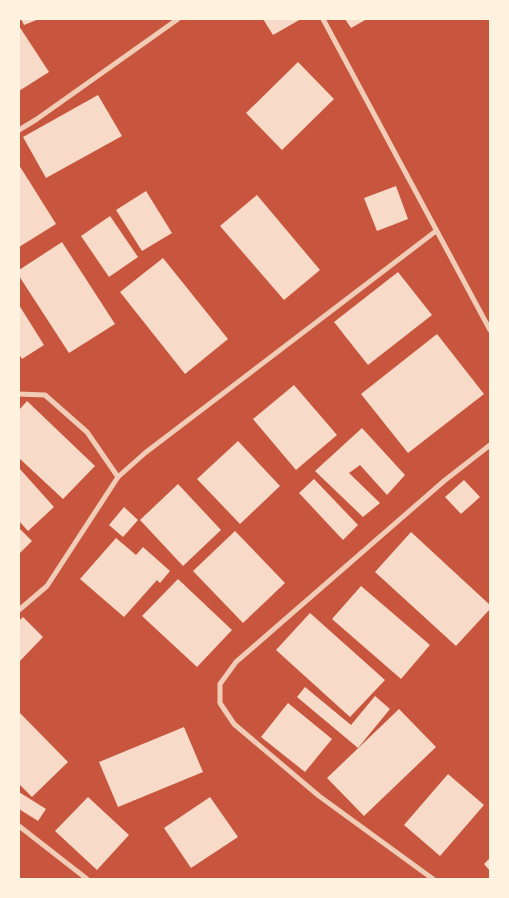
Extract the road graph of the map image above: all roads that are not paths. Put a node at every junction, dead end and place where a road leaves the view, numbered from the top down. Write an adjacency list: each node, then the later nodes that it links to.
1 (178, 19): 3 (street)
2 (323, 19): 4 (street)
3 (19, 130)
4 (436, 231): 5 (street); 8 (street)
5 (490, 330)
6 (19, 394): 8 (street)
7 (490, 445): 12 (street)
8 (118, 477): 9 (street)
9 (19, 610)
10 (19, 826): 11 (street)
11 (88, 879)
12 (433, 879)

